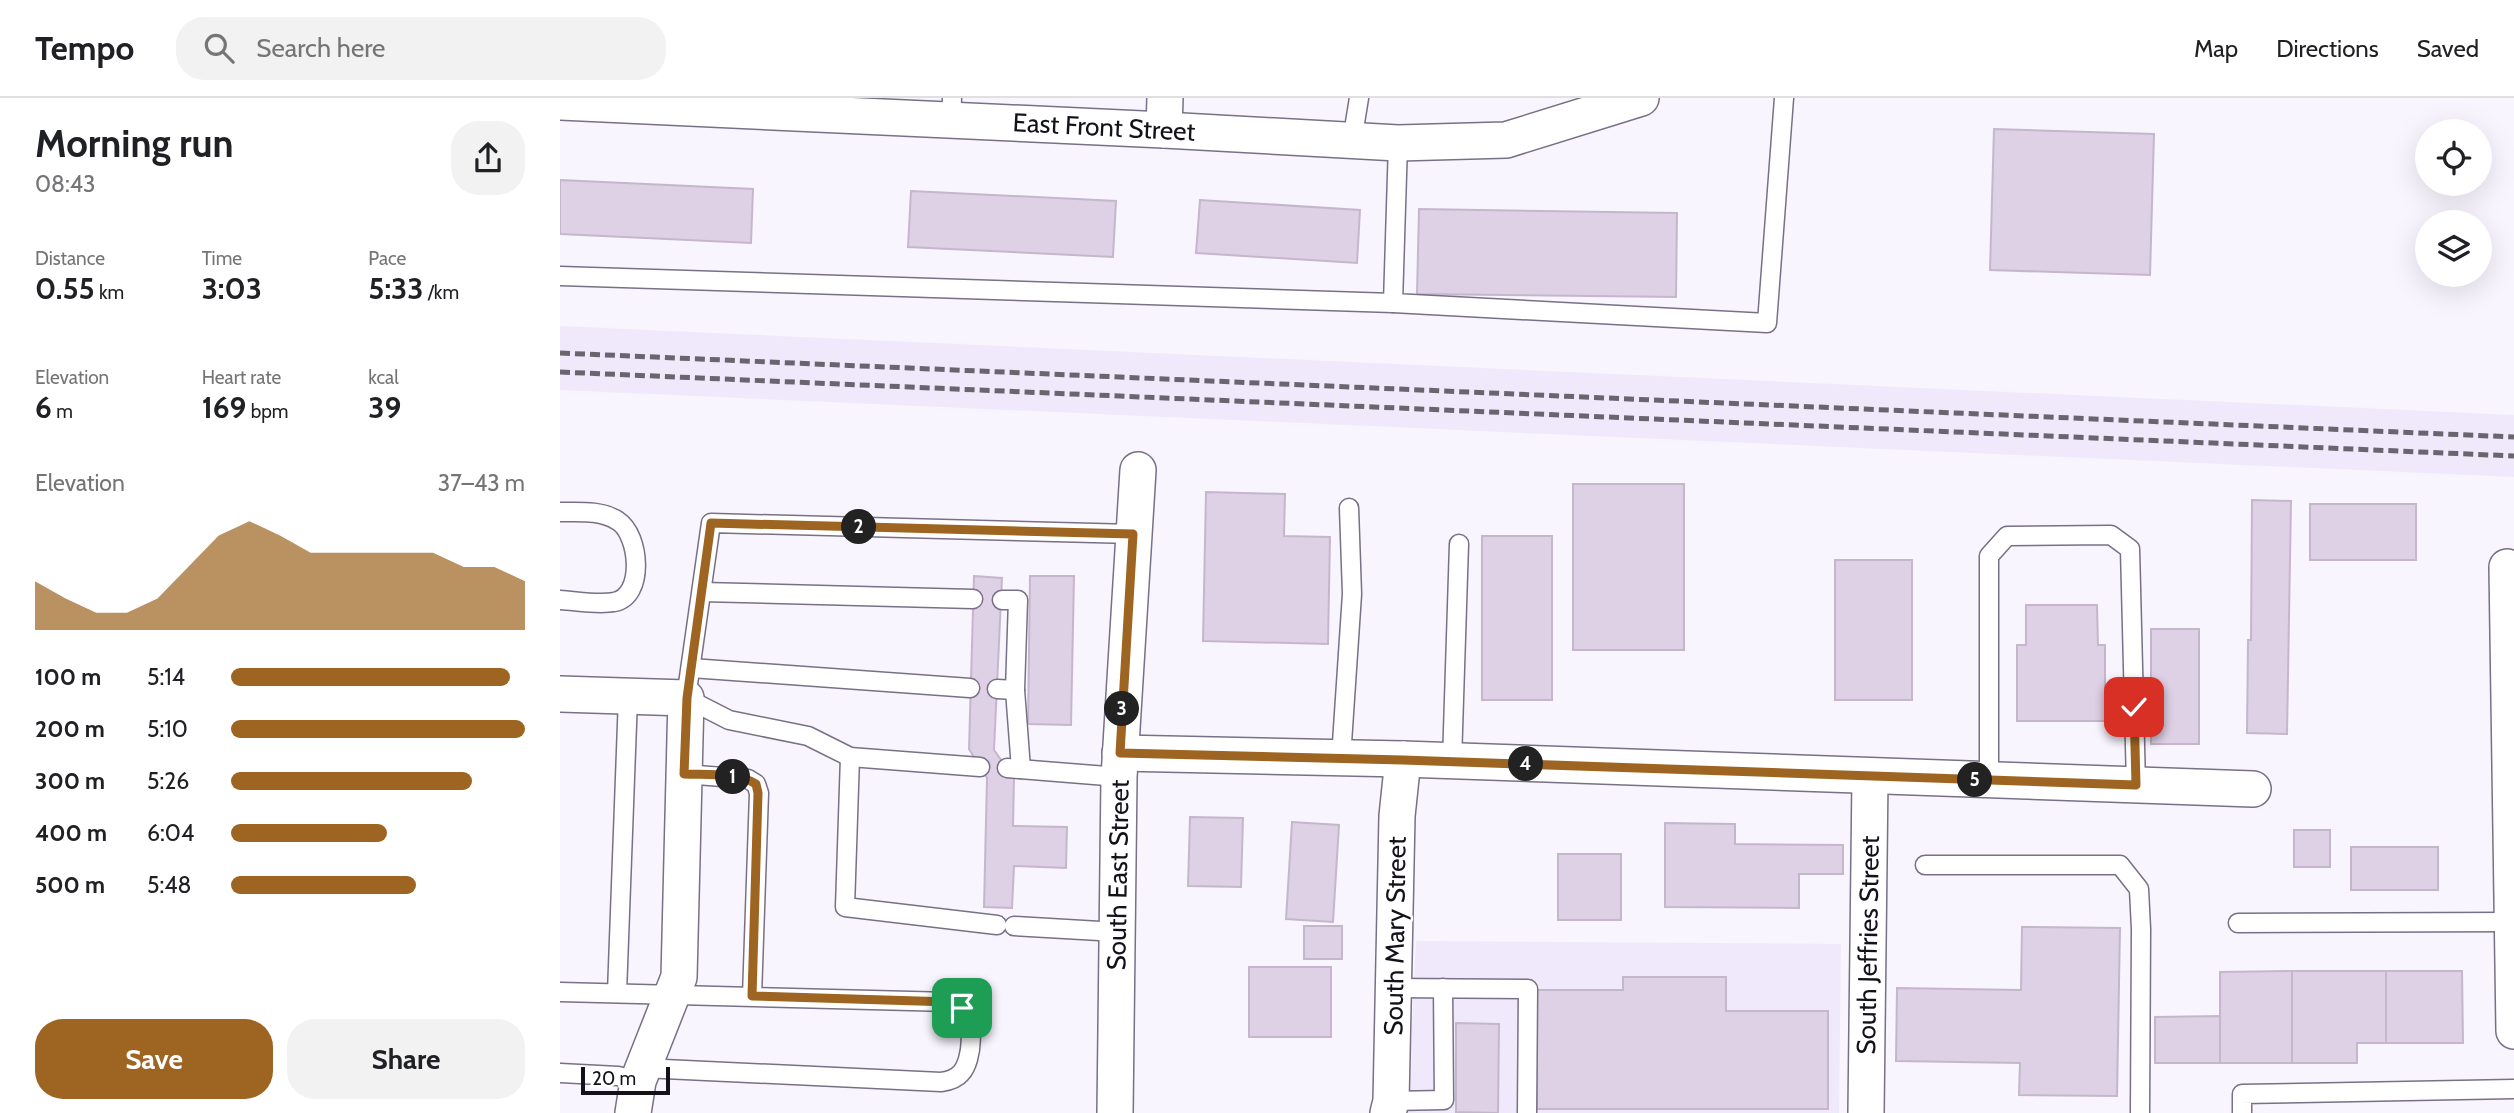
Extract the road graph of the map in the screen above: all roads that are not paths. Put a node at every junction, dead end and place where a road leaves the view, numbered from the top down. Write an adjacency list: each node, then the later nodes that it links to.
1 (1359, 98): 8 (lane)
2 (1784, 98): 11 (lane)
3 (1631, 100): 9 (street, East Front Street)
4 (641, 101): 5 (street, East Front Street); 6 (street, East Front Street)
5 (560, 102)
6 (952, 109): 7 (street, East Front Street)
7 (1164, 114): 8 (street, East Front Street)
8 (1352, 141): 9 (street, East Front Street)
9 (1398, 143): 11 (lane)
10 (560, 276): 11 (lane)
11 (1393, 303)
12 (1138, 470): 15 (street, South East Street)
13 (1349, 508): 28 (lane)
14 (560, 512): 20 (lane)
15 (1133, 534): 18 (lane); 31 (street, South East Street)
16 (1459, 544): 30 (lane)
17 (2507, 567): 22 (street)
18 (702, 592): 19 (lane); 23 (lane)
19 (973, 599)
20 (560, 600)
21 (1010, 600): 31 (lane)
22 (2511, 627): 39 (street)
23 (689, 683): 24 (lane); 26 (street); 27 (lane); 33 (street)
24 (970, 688)
25 (560, 694): 26 (street)
26 (628, 697): 45 (lane)
27 (850, 758): 32 (lane); 41 (lane)
28 (1341, 758): 29 (street); 31 (street)
29 (1403, 760): 30 (street); 42 (street, South Mary Street)
30 (1452, 761): 34 (street)
31 (1120, 765): 41 (street, South East Street)
32 (980, 767)
33 (684, 774): 46 (street); 47 (lane)
34 (1870, 777): 35 (street); 55 (street, South Jeffries Street)
35 (1989, 781): 36 (street); 36 (lane)
36 (2136, 785): 37 (street)
37 (2253, 789)
38 (1925, 865): 56 (lane)
39 (2512, 922): 40 (lane); 48 (street)
40 (2238, 923)
41 (1117, 932): 53 (street, South East Street)
42 (1393, 988): 43 (lane); 52 (street, South Mary Street)
43 (1443, 988): 52 (lane); 54 (lane)
44 (560, 992): 45 (lane)
45 (617, 993): 46 (lane)
46 (672, 994): 47 (lane); 50 (street)
47 (752, 996): 50 (lane)
48 (2514, 1031)
49 (560, 1073): 50 (lane)
50 (638, 1087)
51 (2514, 1089): 57 (lane)
52 (1390, 1107)
53 (1115, 1113)
54 (1527, 1113)
55 (1866, 1113)
56 (2140, 1113)
57 (2242, 1113)

